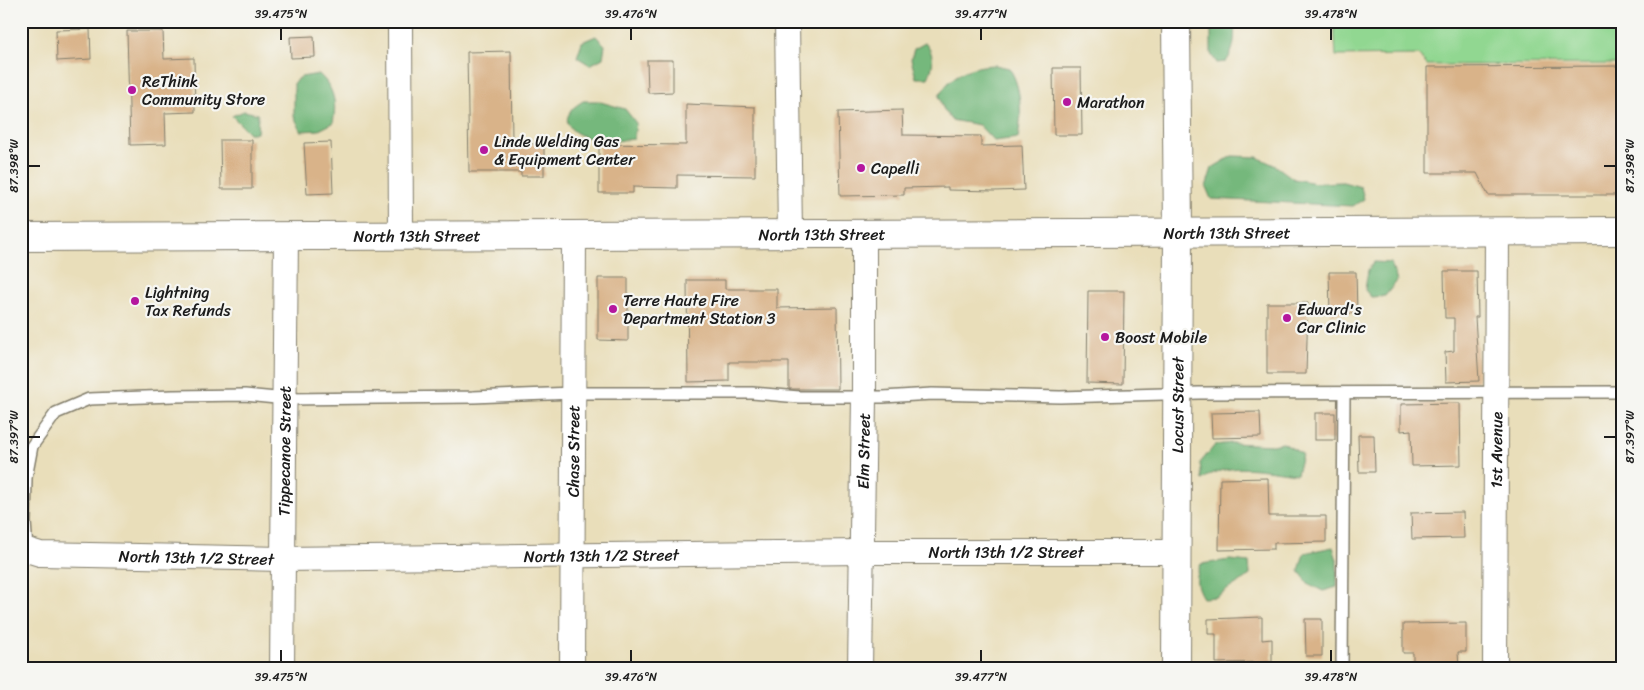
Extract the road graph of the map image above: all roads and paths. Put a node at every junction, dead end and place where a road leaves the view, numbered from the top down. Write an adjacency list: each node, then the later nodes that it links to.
1 (400, 21): 10 (street)
2 (787, 21): 9 (street)
3 (1176, 21): 6 (main road, Locust Street)
4 (1497, 231): 5 (main road, North 13th Street); 6 (main road, North 13th Street); 15 (street, 1st Avenue)
5 (1623, 231)
6 (1178, 232): 7 (main road, North 13th Street); 16 (main road, Locust Street)
7 (864, 233): 9 (main road, North 13th Street); 18 (street, Elm Street)
8 (574, 234): 9 (main road, North 13th Street); 10 (main road, North 13th Street); 14 (street, Chase Street)
9 (790, 234)
10 (401, 235): 11 (main road, North 13th Street)
11 (286, 236): 12 (main road, North 13th Street); 19 (street, Tippecanoe Street)
12 (21, 237)
13 (1623, 392): 15 (lane)
14 (574, 393): 18 (lane); 19 (lane); 23 (street, Chase Street)
15 (1496, 393): 17 (lane); 30 (street, 1st Avenue)
16 (1177, 394): 17 (lane); 18 (lane); 22 (main road, Locust Street)
17 (1344, 395): 29 (lane)
18 (864, 397): 21 (street, Elm Street)
19 (286, 399): 20 (lane); 24 (street, Tippecanoe Street)
20 (27, 550): 24 (street, North 13th 1/2 Street)
21 (862, 552): 22 (street, North 13th 1/2 Street); 23 (street, North 13th 1/2 Street); 27 (street, Elm Street)
22 (1176, 552): 28 (main road, Locust Street)
23 (574, 557): 24 (street, North 13th 1/2 Street); 26 (street, Chase Street)
24 (282, 559): 25 (street, Tippecanoe Street)
25 (282, 669)
26 (572, 669)
27 (860, 669)
28 (1176, 669)
29 (1342, 669)
30 (1495, 669)

